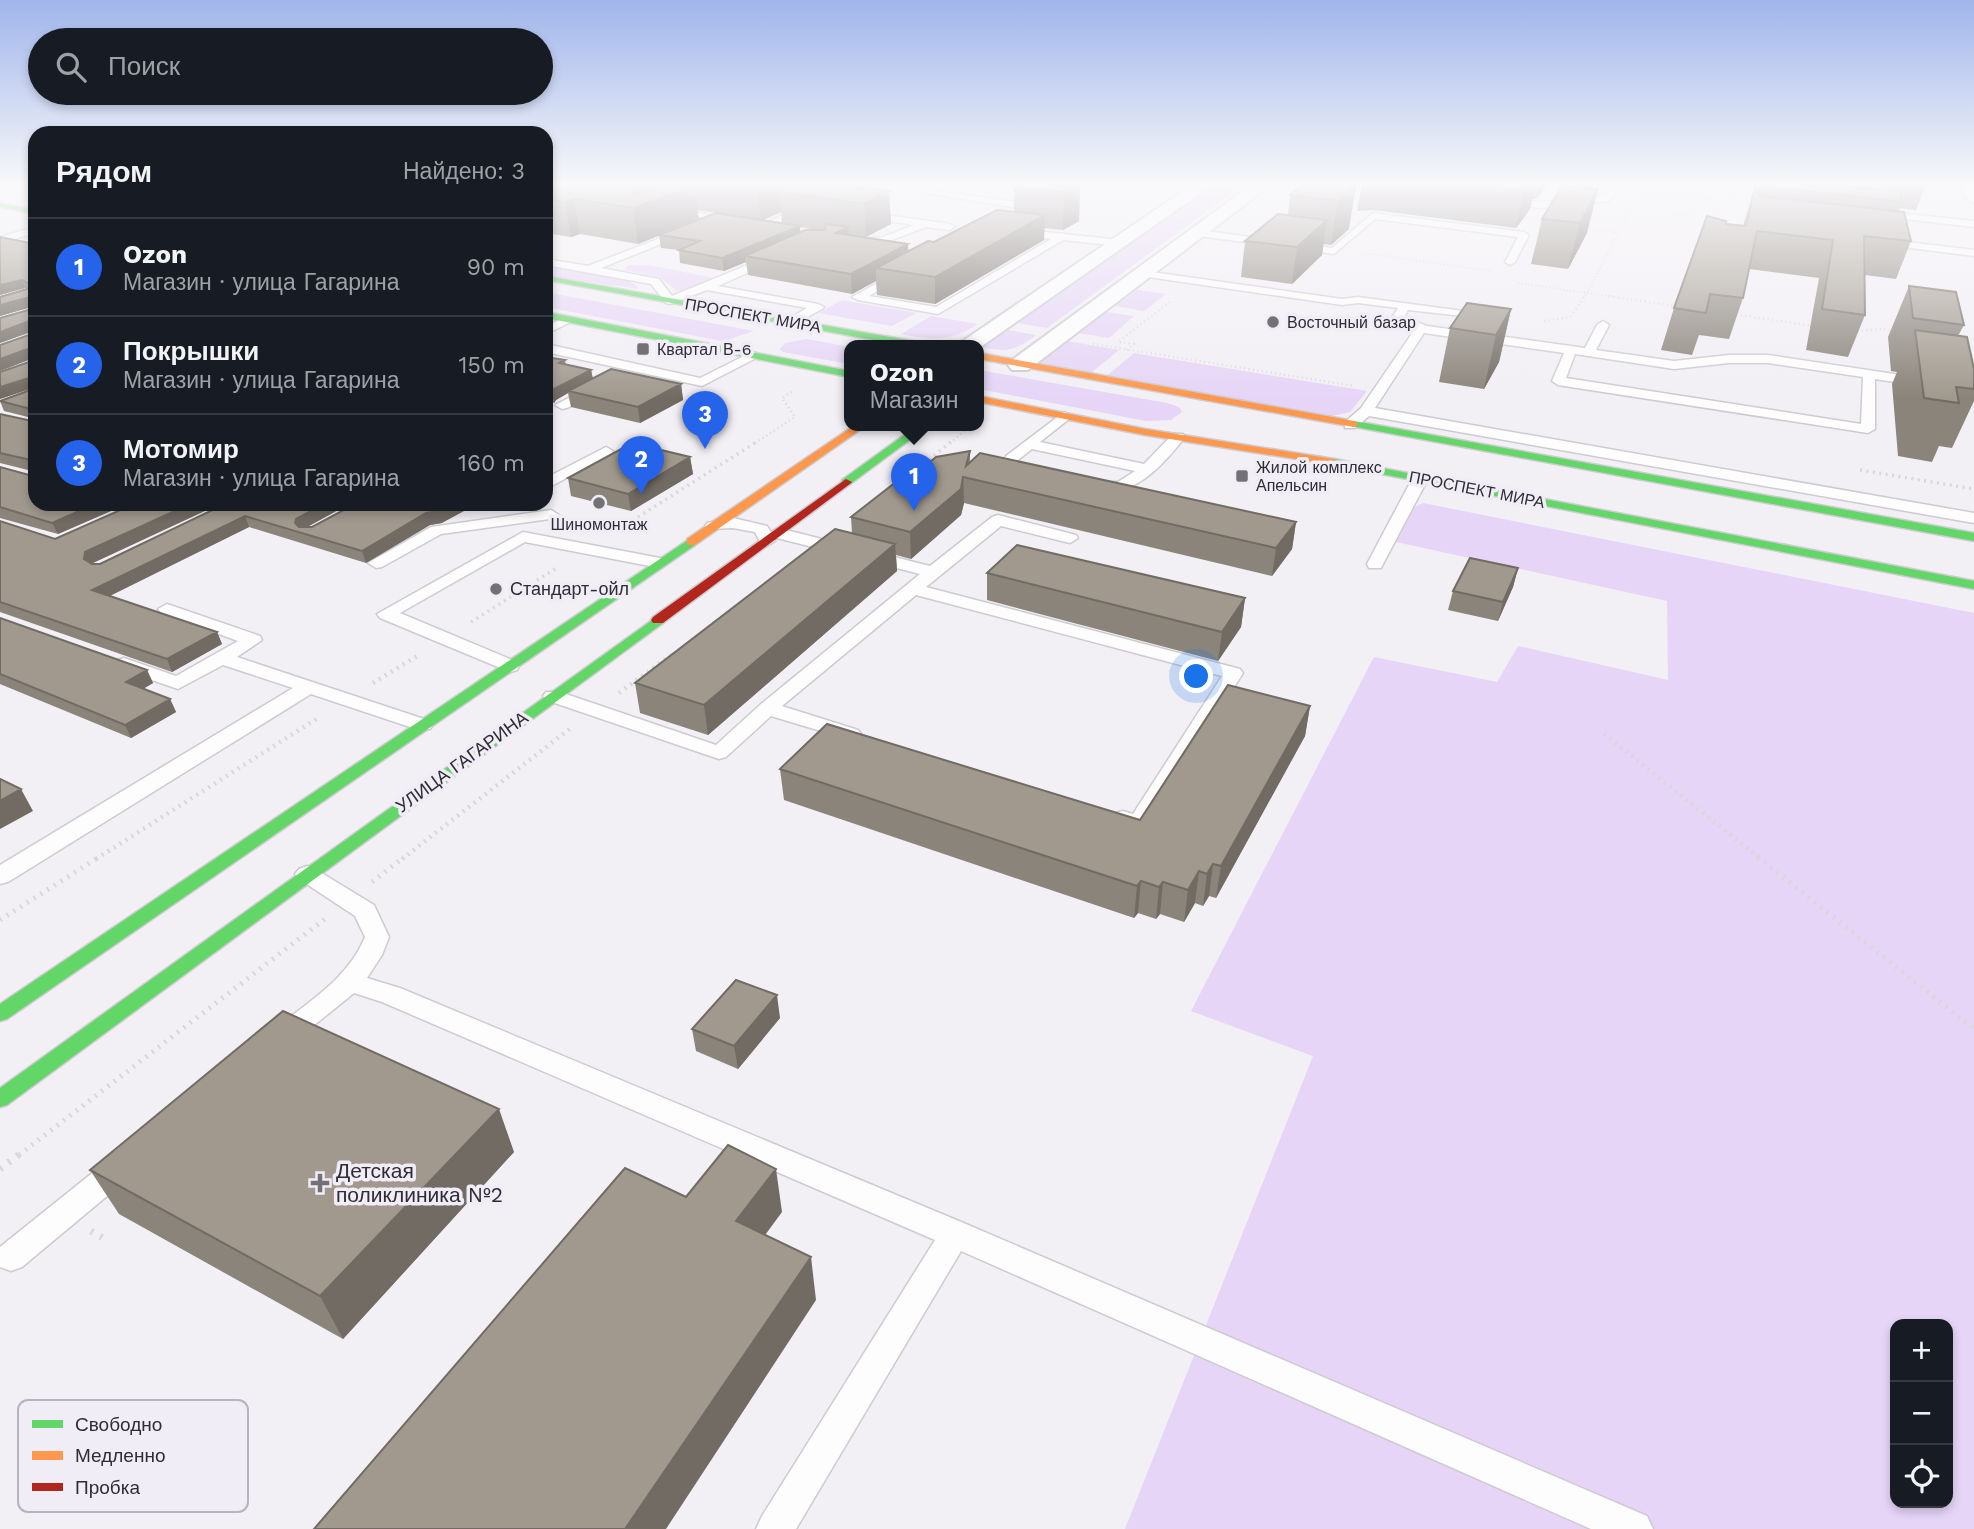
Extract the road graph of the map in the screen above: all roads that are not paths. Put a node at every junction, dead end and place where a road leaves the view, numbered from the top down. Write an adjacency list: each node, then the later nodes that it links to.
1 (631, 254): 10 (lane)
2 (1032, 254): 9 (lane)
3 (1103, 254): 24 (street)
4 (1171, 254): 11 (street)
5 (1514, 254): 7 (lane)
6 (780, 255): 13 (lane)
7 (1510, 262)
8 (553, 263): 10 (lane)
9 (909, 268)
10 (588, 270): 14 (lane)
11 (1145, 274): 15 (lane); 30 (street)
12 (553, 279): 14 (main road, ПРОСПЕКТ МИРА)
13 (706, 287): 14 (lane); 19 (lane)
14 (670, 301): 19 (main road, ПРОСПЕКТ МИРА)
15 (1405, 306): 17 (lane); 22 (lane)
16 (553, 317): 18 (main road)
17 (1495, 318)
18 (569, 320): 21 (lane); 25 (main road)
19 (799, 324): 23 (main road, ПРОСПЕКТ МИРА); 25 (main road)
20 (1603, 325): 28 (lane)
21 (553, 327)
22 (1421, 329): 27 (lane); 38 (lane)
23 (890, 340)
24 (975, 340)
25 (752, 345): 31 (lane); 32 (main road)
26 (553, 350): 31 (lane)
27 (1572, 350): 28 (lane); 33 (lane)
28 (1589, 352): 33 (lane)
29 (984, 357): 30 (main road)
30 (1020, 365): 35 (main road)
31 (634, 368): 37 (lane)
32 (844, 373)
33 (1869, 374): 34 (lane)
34 (1974, 390)
35 (1190, 394): 40 (main road); 43 (main road)
36 (984, 401): 39 (main road, ПРОСПЕКТ МИРА)
37 (562, 405)
38 (1366, 411): 40 (lane); 57 (lane)
39 (1064, 416): 43 (main road, ПРОСПЕКТ МИРА); 45 (lane)
40 (1350, 425): 54 (main road)
41 (853, 431): 58 (main road)
42 (917, 431): 59 (main road, УЛИЦА ГАГАРИНА)
43 (1145, 432): 44 (main road, ПРОСПЕКТ МИРА)
44 (1178, 437): 47 (lane); 49 (main road, ПРОСПЕКТ МИРА)
45 (1029, 444): 47 (lane); 48 (lane)
46 (606, 452): 50 (lane)
47 (1145, 468): 52 (lane)
48 (1048, 476)
49 (1420, 479): 62 (main road, ПРОСПЕКТ МИРА); 66 (lane)
50 (553, 480)
51 (1084, 484): 52 (lane)
52 (1108, 489): 53 (lane)
53 (1135, 495)
54 (1752, 497): 60 (main road); 62 (main road)
55 (550, 511): 56 (lane)
56 (551, 515): 63 (lane); 64 (lane)
57 (1974, 518)
58 (713, 526): 59 (lane); 65 (main road)
59 (772, 537): 67 (lane); 75 (main road, УЛИЦА ГАГАРИНА)
60 (1974, 537)
61 (1070, 538): 67 (lane)
62 (1742, 540): 68 (main road, ПРОСПЕКТ МИРА)
63 (557, 544): 65 (lane); 73 (lane)
64 (376, 563)
65 (660, 563): 73 (main road)
66 (1375, 564)
67 (933, 572): 69 (lane)
68 (1974, 585)
69 (914, 589): 76 (lane); 79 (lane)
70 (167, 608): 72 (lane)
71 (102, 656): 72 (lane)
72 (222, 658): 74 (lane)
73 (510, 666): 77 (main road)
74 (309, 687): 77 (lane); 81 (lane)
75 (553, 696): 76 (lane); 80 (main road, УЛИЦА ГАГАРИНА)
76 (768, 708): 78 (lane)
77 (423, 725): 83 (main road)
78 (874, 741)
79 (1099, 811)
80 (307, 874): 82 (lane); 85 (main road, УЛИЦА ГАГАРИНА)
81 (0, 876)
82 (350, 982): 84 (lane); 87 (lane)
83 (0, 1014)
84 (265, 1050)
85 (0, 1099)
86 (138, 1154): 88 (lane)
87 (955, 1234): 89 (lane); 90 (lane)
88 (4, 1257)
89 (775, 1529)
90 (1634, 1529)

